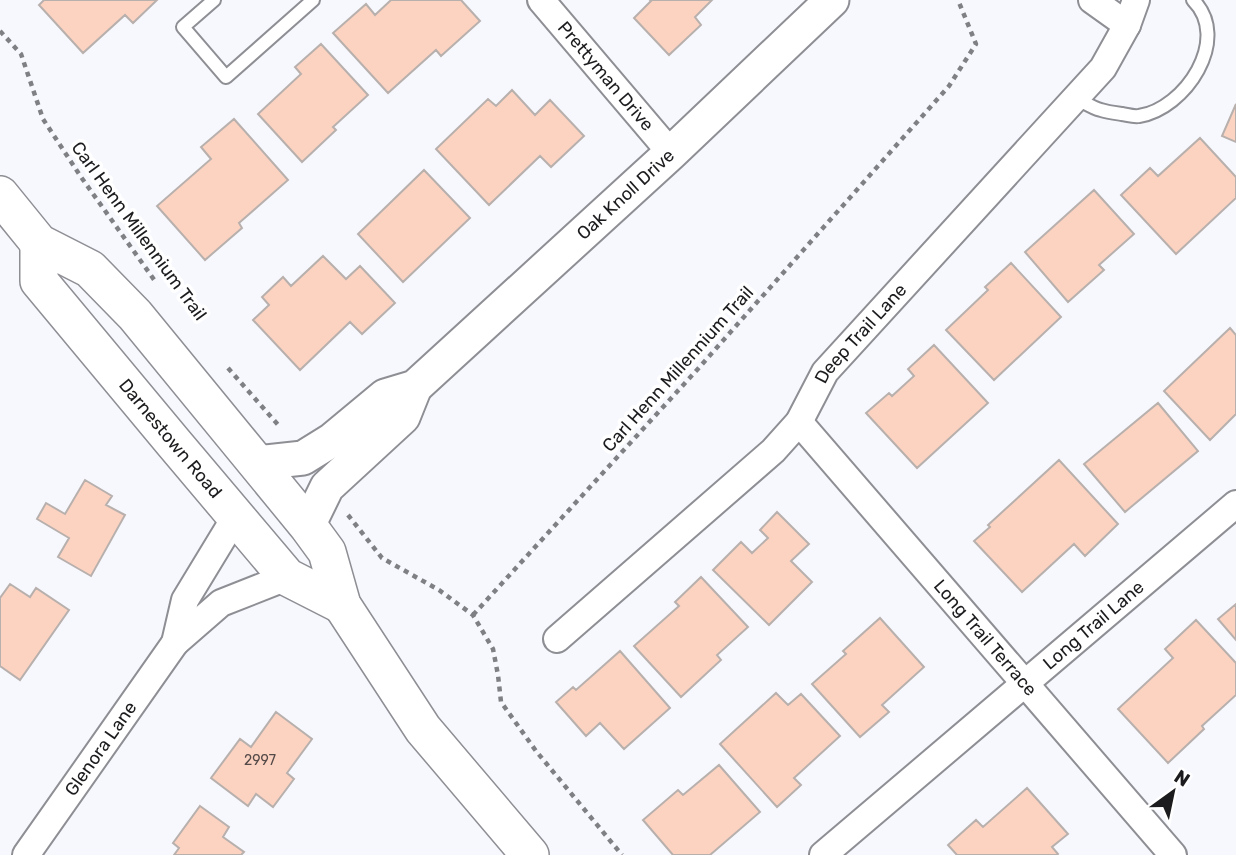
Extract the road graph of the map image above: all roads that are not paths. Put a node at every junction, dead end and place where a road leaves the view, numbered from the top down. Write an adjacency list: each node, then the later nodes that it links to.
1 (214, 0): 2 (lane)
2 (313, 0)
3 (541, 0): 10 (street, Prettyman Drive)
4 (832, 0): 10 (street, Oak Knoll Drive)
5 (1092, 0): 8 (street)
6 (1136, 0): 8 (street, Deep Trail Lane)
7 (1193, 0): 9 (lane)
8 (1127, 25): 9 (street, Deep Trail Lane)
9 (1076, 98): 15 (street, Deep Trail Lane)
10 (671, 153): 14 (street, Oak Knoll Drive)
11 (0, 195): 12 (main road)
12 (39, 243): 13 (main road); 18 (main road, Darnestown Road)
13 (177, 367): 16 (main road); 18 (main road)
14 (415, 387): 16 (street, Oak Knoll Drive); 19 (street, Oak Knoll Drive)
15 (799, 422): 22 (street, Deep Trail Lane); 24 (street, Long Trail Terrace)
16 (257, 463): 19 (main road)
17 (1236, 504): 24 (street, Long Trail Lane)
18 (236, 516): 20 (main road, Darnestown Road); 23 (street, Glenora Lane)
19 (308, 526): 21 (main road)
20 (287, 577): 21 (main road, Darnestown Road); 23 (street, Glenora Lane)
21 (342, 605): 25 (main road)
22 (556, 639)
23 (175, 643): 26 (street, Glenora Lane)
24 (1026, 683): 27 (street, Long Trail Lane); 28 (street, Long Trail Terrace)
25 (521, 851)
26 (26, 855)
27 (823, 855)
28 (1173, 855)

